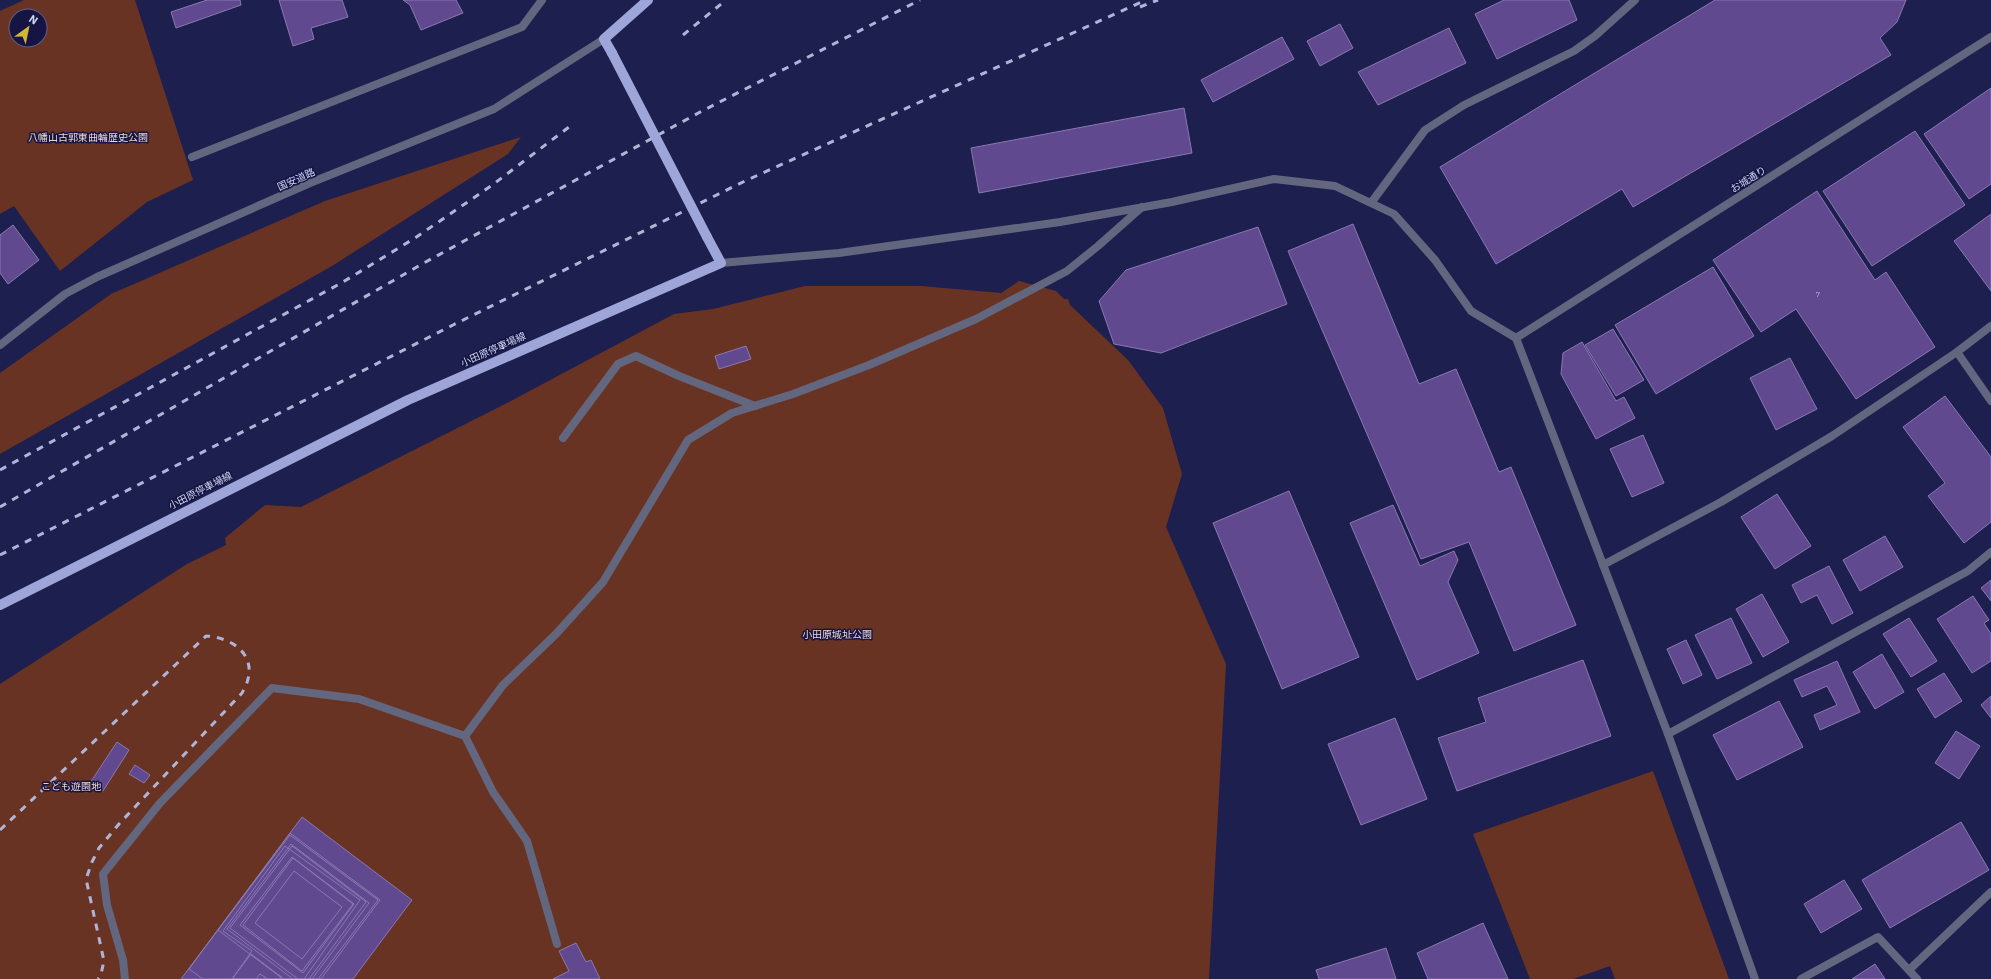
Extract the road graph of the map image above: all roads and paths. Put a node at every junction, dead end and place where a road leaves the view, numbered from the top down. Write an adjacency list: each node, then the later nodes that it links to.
1 (542, 0): 6 (street)
2 (648, 0): 5 (main road)
3 (1635, 0): 7 (street)
4 (1991, 37): 11 (street, お城通り)
5 (604, 39): 9 (main road, bridge); 12 (street, 国安道路)
6 (192, 157)
7 (1371, 203): 8 (street); 11 (street)
8 (1142, 207): 9 (street); 15 (street)
9 (721, 263): 19 (main road, 小田原停車場線)
10 (1991, 326): 13 (street)
11 (1516, 338): 18 (street)
12 (0, 345)
13 (1957, 352): 14 (street); 18 (street)
14 (1991, 401)
15 (755, 406): 16 (street); 21 (street)
16 (563, 438)
17 (1991, 552): 20 (street)
18 (1603, 565): 20 (street)
19 (0, 605)
20 (1668, 734): 26 (street)
21 (465, 736): 23 (street); 25 (street)
22 (1991, 892): 24 (street)
23 (557, 944)
24 (1909, 970): 27 (street); 28 (street)
25 (125, 979)
26 (1755, 979)
27 (1801, 979)
28 (1917, 979)

